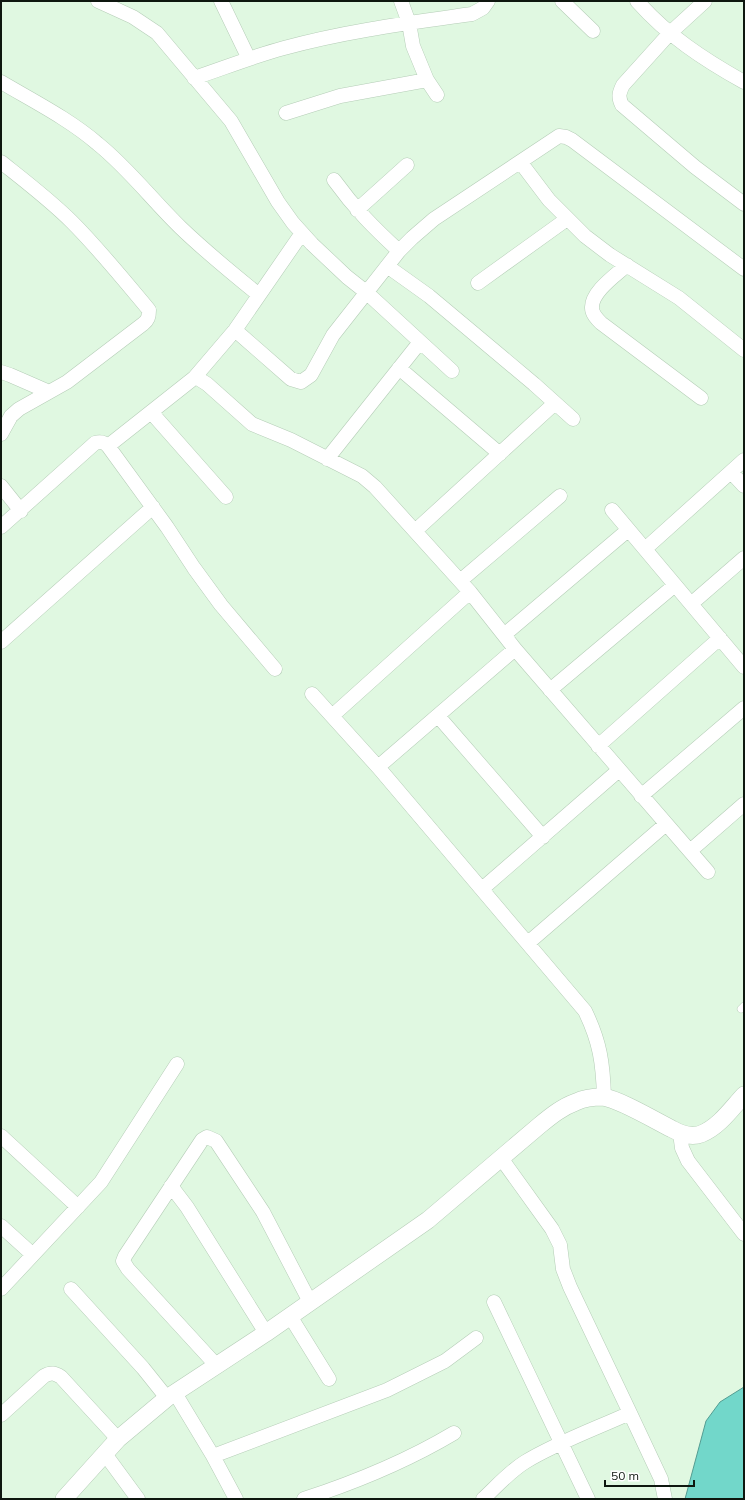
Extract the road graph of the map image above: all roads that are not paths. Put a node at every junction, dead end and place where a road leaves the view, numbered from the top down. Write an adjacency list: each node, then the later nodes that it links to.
1 (98, 1): 12 (street)
2 (221, 1): 11 (street)
3 (401, 1): 8 (street)
4 (562, 1): 9 (street)
5 (637, 1): 10 (street)
6 (705, 1): 10 (street)
7 (481, 4): 8 (street)
8 (409, 23): 11 (street); 13 (street)
9 (593, 31)
10 (669, 34): 15 (street); 22 (street)
11 (249, 60): 12 (street)
12 (194, 78): 25 (street)
13 (427, 80): 16 (street); 17 (street)
14 (1, 82): 32 (street)
15 (744, 82)
16 (437, 95)
17 (286, 113)
18 (1, 162): 40 (street)
19 (520, 163): 24 (street); 26 (street); 29 (street)
20 (407, 165): 23 (street)
21 (334, 180): 23 (street)
22 (744, 204)
23 (357, 210): 26 (street)
24 (567, 219): 27 (street); 30 (street)
25 (302, 233): 31 (street); 32 (street)
26 (400, 251): 28 (street)
27 (627, 265): 35 (street); 41 (street)
28 (387, 266): 31 (street); 42 (street)
29 (744, 269)
30 (478, 283)
31 (366, 292): 33 (street); 34 (street)
32 (259, 296): 33 (street)
33 (235, 330): 39 (street)
34 (420, 342): 36 (street); 37 (street)
35 (744, 350)
36 (399, 368): 47 (street); 48 (street)
37 (452, 371)
38 (1, 372): 40 (street)
39 (194, 378): 43 (street); 48 (street)
40 (49, 392): 45 (street)
41 (702, 398)
42 (555, 403): 44 (street); 47 (street)
43 (151, 412): 46 (street); 54 (street)
44 (573, 419)
45 (1, 434)
46 (108, 446): 55 (street); 56 (street)
47 (500, 454): 60 (street)
48 (327, 458): 60 (street)
49 (744, 460): 50 (street)
50 (731, 472): 52 (street); 61 (street)
51 (1, 486): 56 (street)
52 (744, 486)
53 (560, 496): 63 (street)
54 (226, 497)
55 (153, 507): 69 (street); 72 (street)
56 (21, 510): 58 (street)
57 (612, 510): 59 (street)
58 (1, 527)
59 (628, 530): 61 (street); 67 (street)
60 (415, 531): 63 (street)
61 (645, 549): 64 (street)
62 (744, 558): 66 (street)
63 (460, 581): 65 (street)
64 (675, 585): 66 (street); 73 (street)
65 (470, 592): 67 (street); 76 (street)
66 (691, 604): 68 (street)
67 (504, 635): 70 (street)
68 (720, 638): 71 (street); 78 (street)
69 (1, 642)
70 (515, 649): 73 (street); 77 (street)
71 (741, 659)
72 (275, 669)
73 (550, 690): 78 (street)
74 (312, 694): 76 (street)
75 (744, 708): 81 (street)
76 (332, 716): 79 (street)
77 (438, 716): 79 (street); 84 (street)
78 (598, 746): 80 (street)
79 (378, 767): 87 (street)
80 (619, 770): 81 (street); 84 (street)
81 (641, 796): 83 (street)
82 (744, 804): 85 (street)
83 (666, 824): 85 (street); 88 (street)
84 (543, 837): 87 (street)
85 (690, 851): 86 (street)
86 (708, 872)
87 (482, 889): 88 (street)
88 (528, 943): 91 (street)
89 (177, 1064): 96 (street)
90 (744, 1095): 92 (street)
91 (604, 1097): 92 (street); 94 (street)
92 (680, 1133): 98 (street)
93 (1, 1136): 96 (street)
94 (501, 1158): 102 (street); 110 (street)
95 (172, 1186): 102 (street); 105 (street); 107 (street)
96 (78, 1208): 99 (street)
97 (1, 1226): 99 (street)
98 (744, 1234)
99 (32, 1254): 100 (street)
100 (1, 1289)
101 (71, 1289): 109 (street)
102 (310, 1302): 104 (street)
103 (494, 1302): 114 (street)
104 (290, 1316): 105 (street); 108 (street)
105 (266, 1333): 107 (street)
106 (476, 1338): 116 (street)
107 (217, 1366): 109 (street)
108 (329, 1379)
109 (171, 1395): 113 (street); 116 (street)
110 (630, 1413): 114 (street); 123 (street)
111 (1, 1415): 113 (street)
112 (454, 1433): 120 (street)
113 (118, 1439): 115 (street)
114 (563, 1443): 121 (street); 122 (street)
115 (105, 1454): 117 (street); 118 (street)
116 (213, 1456): 119 (street)
117 (64, 1499)
118 (138, 1499)
119 (236, 1499)
120 (304, 1499)
121 (483, 1499)
122 (588, 1499)
123 (666, 1499)

